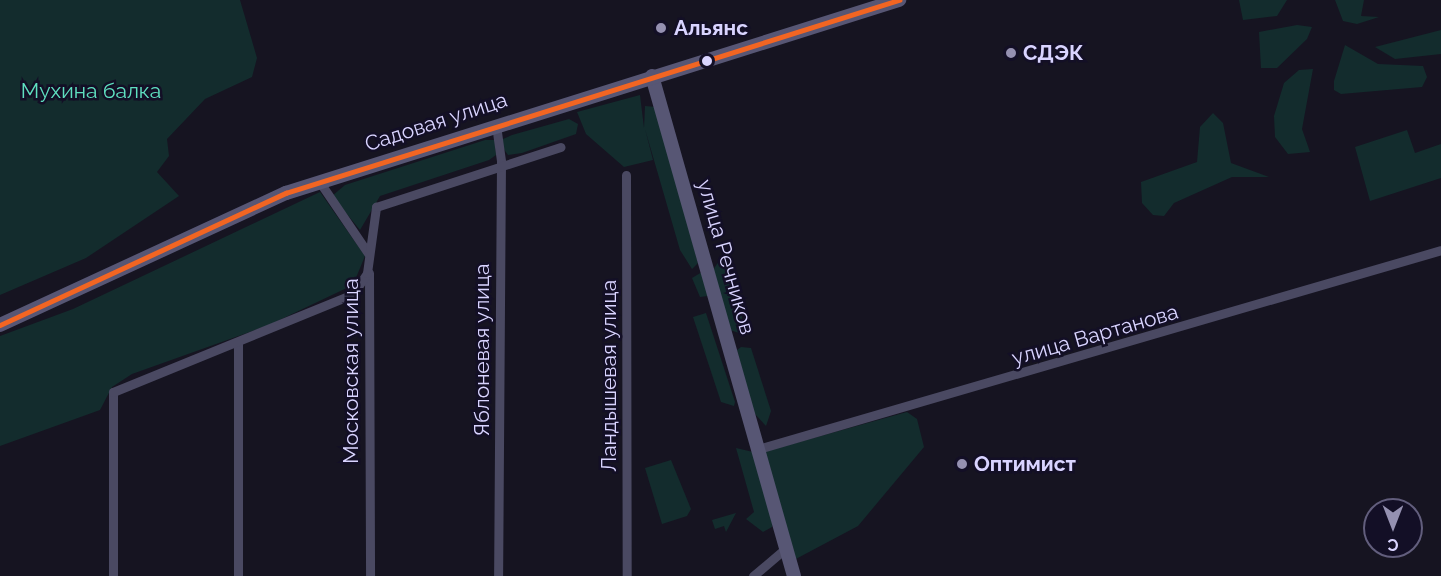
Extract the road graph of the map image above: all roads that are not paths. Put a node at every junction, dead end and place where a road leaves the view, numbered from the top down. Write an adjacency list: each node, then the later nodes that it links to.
1 (900, 0): 2 (main road, Садовая улица)
2 (652, 76): 3 (main road, Садовая улица); 12 (main road, улица Речников)
3 (496, 125): 5 (street, Яблоневая улица); 7 (main road, Садовая улица)
4 (561, 147): 5 (street)
5 (501, 162): 9 (street); 17 (street, Яблоневая улица)
6 (626, 176): 18 (street, Ландышевая улица)
7 (319, 181): 9 (street, Московская улица); 10 (main road, Садовая улица)
8 (1441, 250): 12 (street, улица Вартанова)
9 (368, 252): 11 (street); 16 (street, Московская улица)
10 (0, 325)
11 (238, 343): 14 (street); 15 (street)
12 (758, 449): 13 (main road, улица Речников)
13 (786, 548): 19 (street); 20 (main road, улица Речников)
14 (112, 576)
15 (238, 576)
16 (370, 576)
17 (498, 576)
18 (627, 576)
19 (753, 576)
20 (794, 576)

